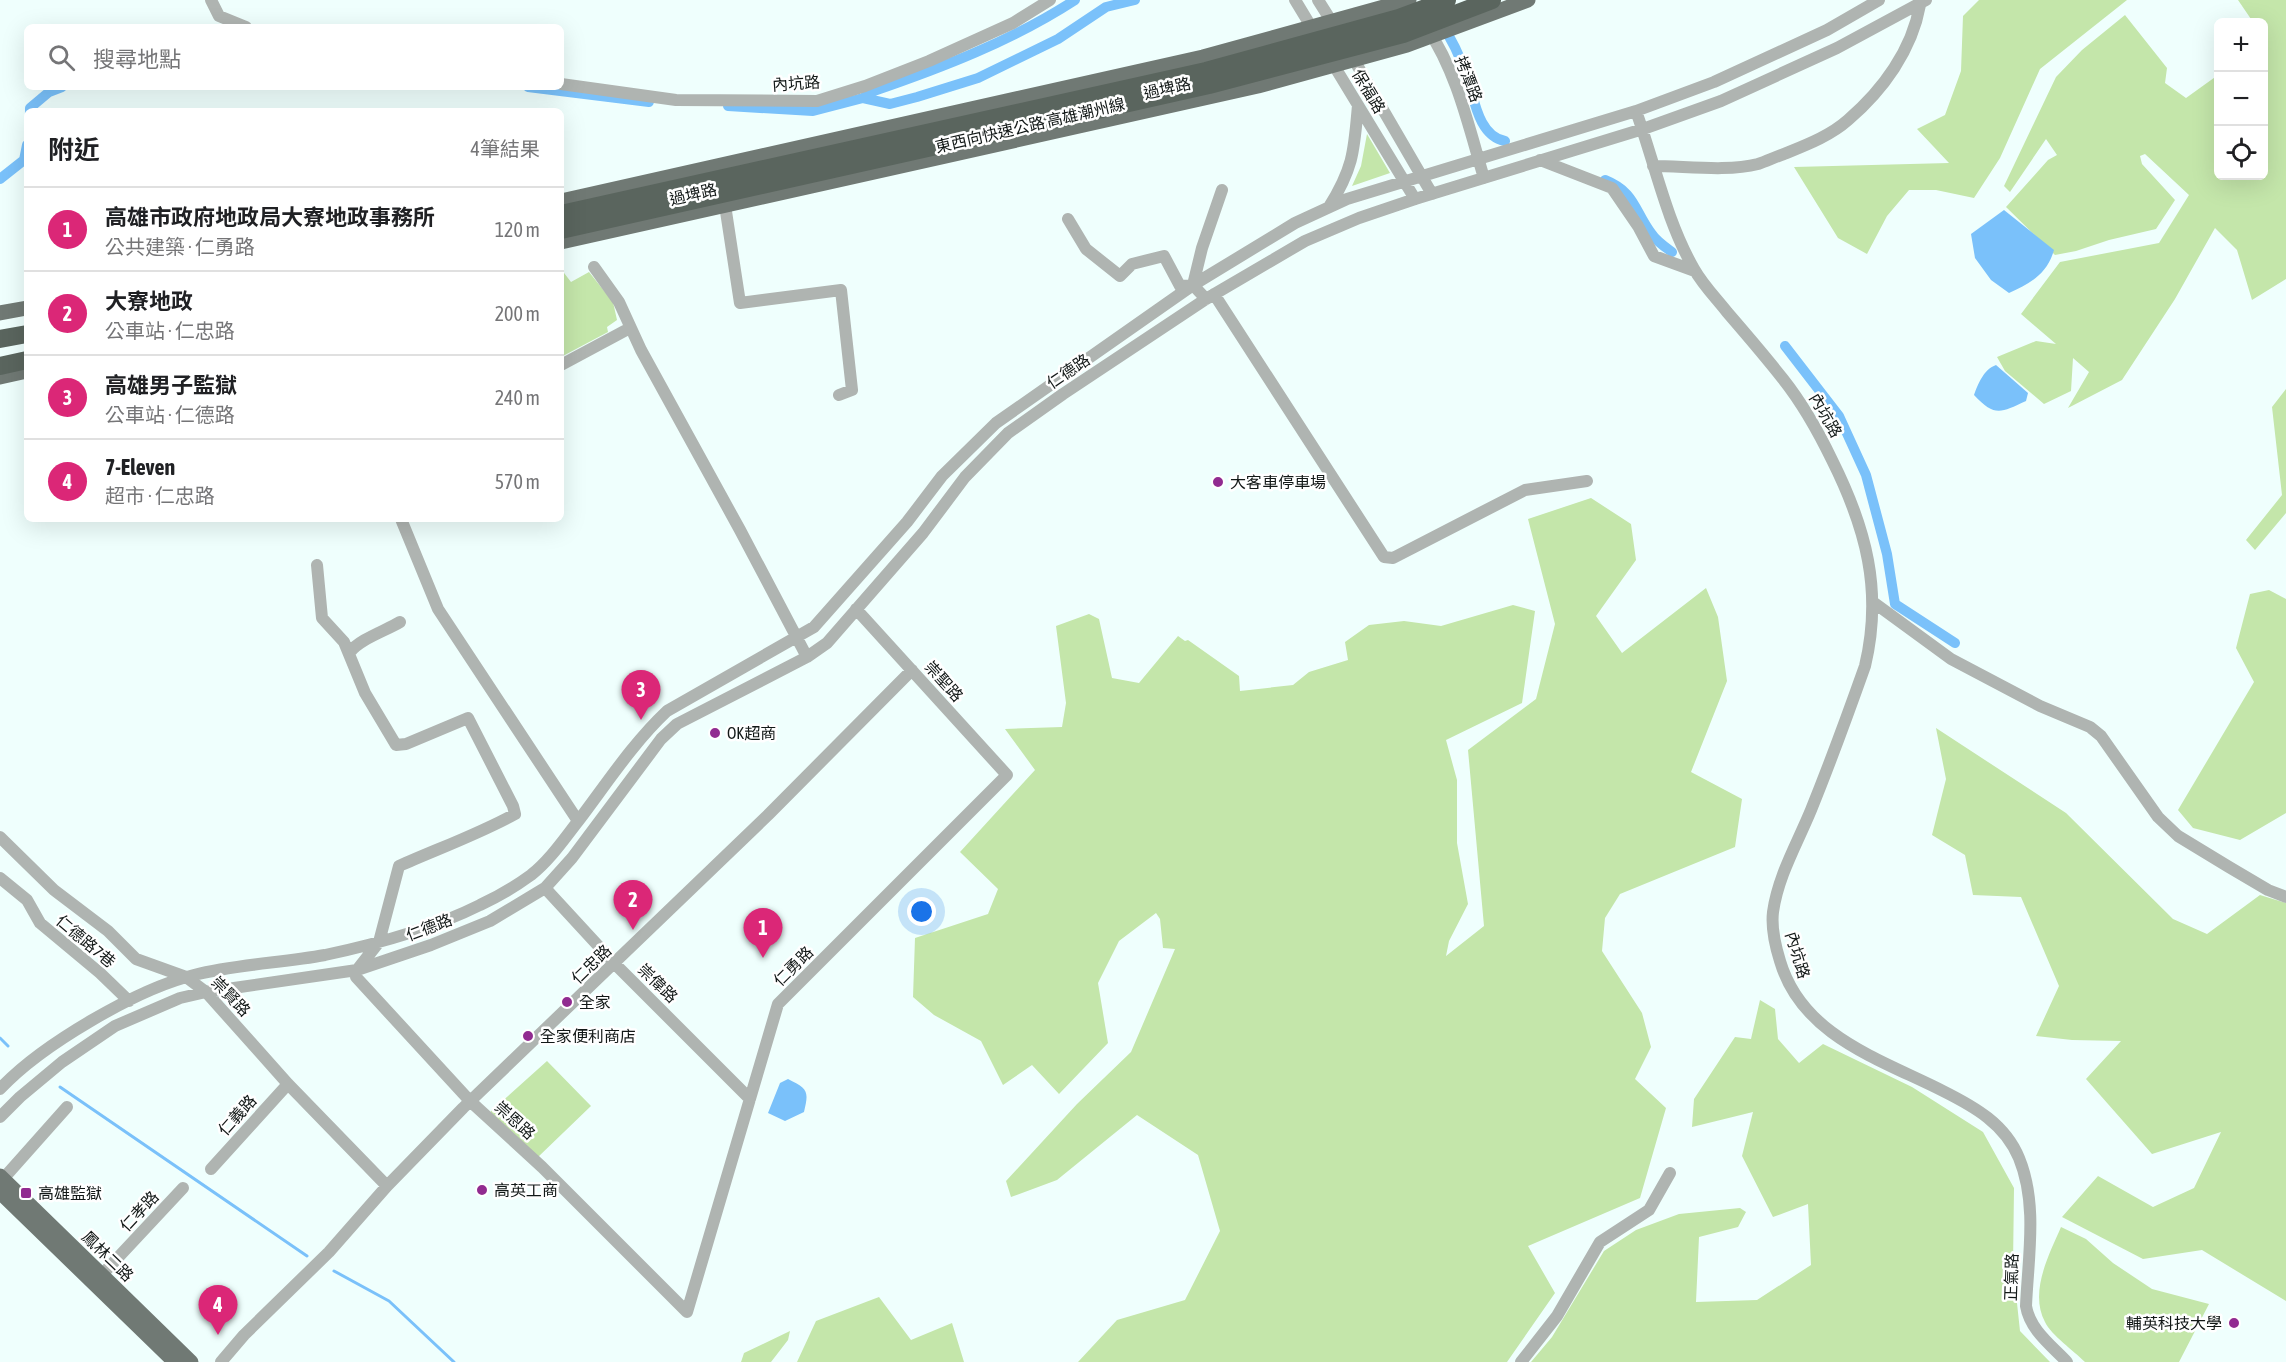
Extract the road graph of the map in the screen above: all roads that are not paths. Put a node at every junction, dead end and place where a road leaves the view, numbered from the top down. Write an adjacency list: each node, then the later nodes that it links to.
1 (211, 0): 12 (street)
2 (1050, 0): 17 (street, 內坑路)
3 (1294, 0): 13 (street, 保福路)
4 (1318, 0): 11 (street, 保福路)
5 (1408, 0): 11 (main road, 過埤路); 14 (street, 拷潭路)
6 (1447, 0): 33 (highway, 東西向快速公路 高雄潮州線, bridge)
7 (1492, 0): 35 (highway, 東西向快速公路 高雄潮州線, bridge)
8 (1528, 0): 14 (main road, 過埤路)
9 (1879, 0): 19 (street)
10 (1923, 3): 20 (street); 23 (street)
11 (1332, 23): 13 (main road, 過埤路); 15 (street, 保福路)
12 (239, 24)
13 (1312, 28): 16 (street, 保福路); 30 (main road, 過埤路)
14 (1435, 34): 15 (main road, 過埤路); 21 (street, 拷潭路)
15 (1354, 60): 16 (main road, 過埤路); 24 (street, 保福路)
16 (1335, 66): 18 (street, 保福路); 31 (main road, 過埤路)
17 (564, 84)
18 (1358, 105): 26 (street, 保福路); 32 (street)
19 (1636, 111): 20 (street, 內坑路); 21 (street)
20 (1643, 129): 22 (street); 23 (street, 內坑路)
21 (1478, 158): 24 (street); 25 (street, 拷潭路)
22 (1540, 160): 25 (street); 38 (street)
23 (1653, 166): 38 (street, 內坑路)
24 (1422, 175): 26 (street); 28 (street, 保福路)
25 (1484, 178): 28 (street)
26 (1404, 180): 29 (street, 保福路); 32 (street, 仁德路)
27 (1222, 190): 39 (street)
28 (1432, 194): 29 (street)
29 (1415, 199): 40 (street, 仁德路)
30 (564, 200)
31 (725, 205): 36 (main road, 過埤路); 55 (street)
32 (1329, 207): 39 (street, 仁德路)
33 (564, 213)
34 (1068, 219): 39 (street)
35 (564, 229)
36 (564, 241)
37 (594, 267): 45 (street)
38 (1695, 271): 59 (street, 內坑路)
39 (1194, 285): 40 (street); 62 (street, 仁德路)
40 (1210, 296): 56 (street); 60 (street, 仁德路)
41 (24, 309): 42 (main road)
42 (0, 313)
43 (24, 323): 44 (highway)
44 (0, 327)
45 (630, 327): 51 (street); 62 (street)
46 (24, 335): 47 (highway)
47 (0, 339)
48 (24, 349): 49 (highway)
49 (0, 354)
50 (24, 361): 52 (highway)
51 (564, 363)
52 (0, 366)
53 (24, 372): 54 (main road)
54 (0, 377)
55 (839, 395)
56 (1587, 481)
57 (402, 522): 67 (street)
58 (317, 565): 63 (street)
59 (1873, 602): 71 (street); 89 (street, 內坑路)
60 (856, 609): 64 (street, 仁德路); 65 (street, 崇聖路)
61 (400, 622): 63 (street)
62 (797, 638): 64 (street); 67 (street, 仁德路)
63 (350, 652): 72 (street)
64 (807, 657): 70 (street, 仁德路)
65 (912, 670): 66 (street, 崇聖路); 73 (street, 仁忠路)
66 (1007, 775): 80 (street, 仁勇路)
67 (578, 821): 72 (street, 仁德路)
68 (0, 837): 75 (street, 崇賢路)
69 (0, 878): 77 (street, 仁德路7巷)
70 (545, 888): 73 (street, 崇偉路); 74 (street, 仁德路)
71 (2286, 897)
72 (379, 942): 74 (street); 75 (street, 仁德路)
73 (615, 964): 80 (street, 崇偉路); 81 (street, 仁忠路)
74 (357, 970): 76 (street, 仁德路); 81 (street, 崇恩路)
75 (186, 977): 76 (street, 崇賢路); 77 (street, 仁德路)
76 (206, 992): 78 (street, 崇賢路); 83 (street, 仁德路)
77 (129, 1001): 79 (street, 仁德路)
78 (288, 1084): 84 (street, 仁義路); 87 (street, 崇賢路)
79 (0, 1089)
80 (750, 1099): 91 (street, 仁勇路)
81 (470, 1101): 87 (street, 仁忠路); 91 (street, 崇恩路)
82 (67, 1107): 86 (street)
83 (0, 1117)
84 (211, 1168)
85 (1670, 1173): 95 (street)
86 (1, 1183): 90 (main road, 鳳林二路)
87 (387, 1186): 94 (street, 仁忠路)
88 (183, 1188): 90 (street, 仁孝路)
89 (2030, 1213): 96 (street, 正氣路)
90 (98, 1278): 92 (main road, 鳳林二路); 93 (main road, 鳳林二路)
91 (687, 1312)
92 (175, 1362)
93 (191, 1362)
94 (221, 1362)
95 (1521, 1362)
96 (2067, 1362)

